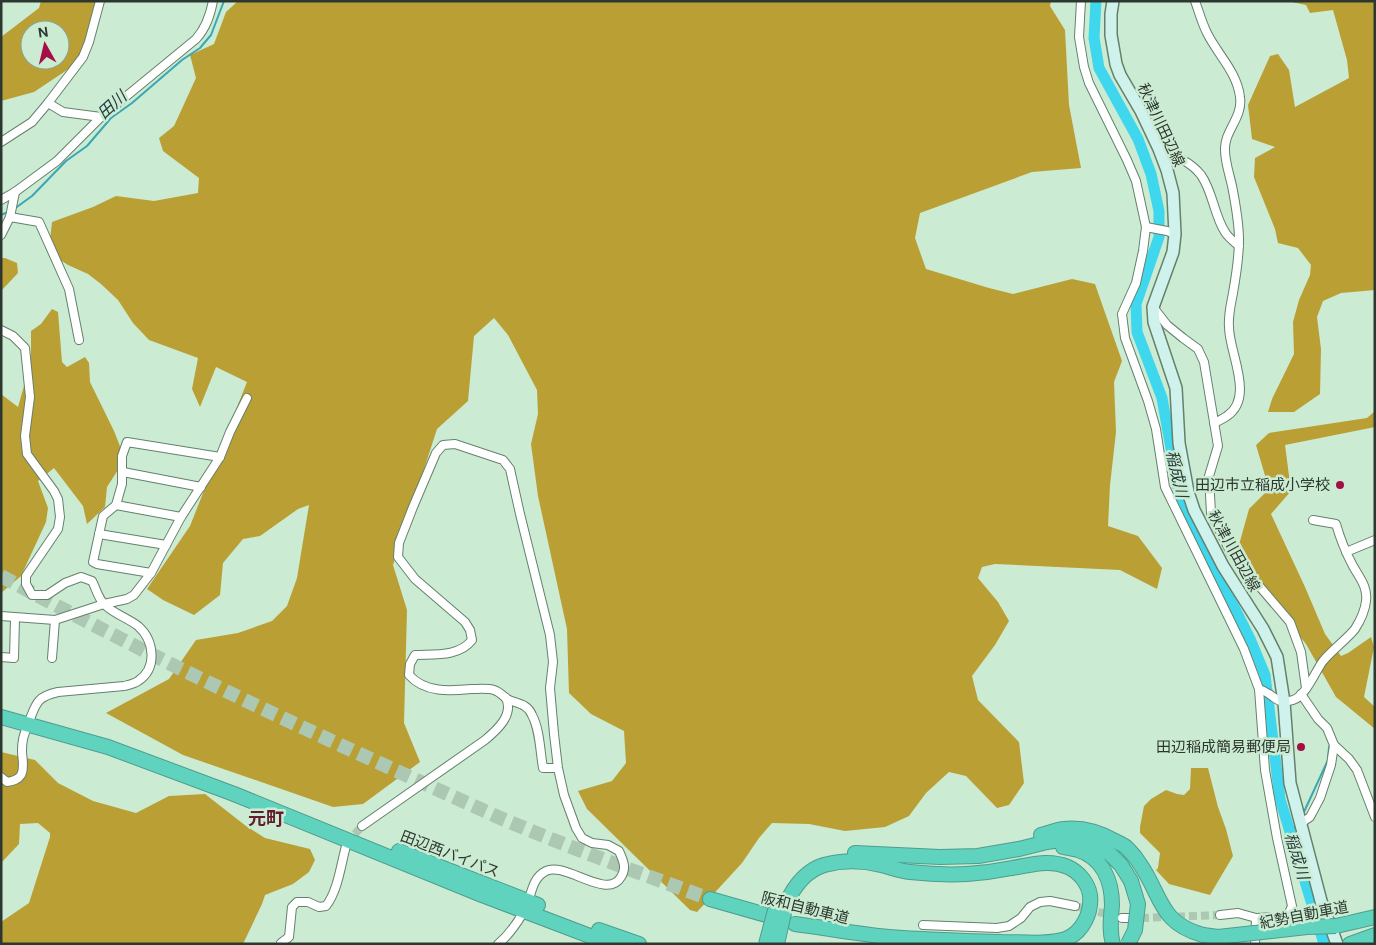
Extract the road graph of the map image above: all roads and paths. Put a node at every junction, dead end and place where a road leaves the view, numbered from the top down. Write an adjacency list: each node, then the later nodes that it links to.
1 (100, 1): 6 (street)
2 (214, 1): 7 (street)
3 (1082, 1): 13 (street)
4 (1113, 1): 9 (main road, 秋津川田辺線)
5 (1195, 1): 16 (street)
6 (48, 103): 7 (street); 8 (street)
7 (101, 116): 10 (street)
8 (1, 142)
9 (1158, 149): 14 (main road, 秋津川田辺線); 16 (street)
10 (15, 196): 11 (street); 12 (street)
11 (1, 200)
12 (10, 217): 15 (street); 19 (street)
13 (1149, 227): 14 (street); 39 (street)
14 (1171, 232): 17 (main road, 秋津川田辺線)
15 (1, 235)
16 (1239, 246): 21 (street)
17 (1153, 307): 21 (street); 42 (main road, 秋津川田辺線)
18 (1, 330): 33 (street)
19 (79, 340)
20 (246, 398): 22 (street)
21 (1214, 423): 40 (street)
22 (220, 458): 23 (street); 24 (street)
23 (122, 472): 24 (street); 25 (street)
24 (201, 487): 26 (street)
25 (116, 505): 26 (street); 28 (street)
26 (181, 517): 30 (street)
27 (1314, 520): 31 (street)
28 (99, 534): 30 (street); 32 (street)
29 (1375, 540): 31 (street)
30 (166, 545): 32 (street)
31 (1346, 552): 40 (street)
32 (151, 573): 33 (street)
33 (104, 604): 36 (street); 44 (street)
34 (1, 616): 36 (street)
35 (16, 618): 37 (street)
36 (55, 620): 38 (street)
37 (1, 657)
38 (52, 658)
39 (1261, 690): 42 (street); 62 (street)
40 (1304, 691): 42 (street); 45 (street)
41 (506, 698): 46 (street); 46 (street); 50 (street)
42 (1282, 702): 49 (main road, 秋津川田辺線)
43 (1, 717): 44 (highway, 田辺西バイパス)
44 (28, 725): 47 (street); 56 (highway, 田辺西バイパス)
45 (1334, 745): 48 (street); 49 (street)
46 (558, 768): 56 (street)
47 (1, 777)
48 (1375, 817)
49 (1301, 823): 79 (main road, 秋津川田辺線)
50 (362, 826)
51 (346, 846): 68 (street)
52 (994, 853): 55 (highway); 65 (highway, bridge); 76 (highway, bridge)
53 (890, 867): 55 (highway); 63 (highway); 75 (highway)
54 (710, 899): 63 (highway, 阪和自動車道)
55 (781, 903): 72 (highway, bridge); 73 (highway, bridge)
56 (526, 906): 69 (street); 70 (highway, 田辺西バイパス); 71 (highway, 田辺西バイパス)
57 (1075, 906): 64 (street)
58 (1220, 915): 62 (street)
59 (1375, 917): 65 (highway, 紀勢自動車道)
60 (1122, 918): 61 (street)
61 (1141, 918)
62 (1256, 918): 78 (street)
63 (795, 924): 67 (highway, 阪和自動車道)
64 (923, 925)
65 (1336, 926): 77 (highway, 紀勢自動車道, bridge)
66 (1375, 935): 80 (highway)
67 (874, 942): 74 (highway, 阪和自動車道)
68 (281, 943)
69 (498, 944)
70 (611, 944)
71 (639, 944)
72 (766, 944)
73 (777, 944)
74 (893, 944)
75 (1113, 944)
76 (1128, 944)
77 (1238, 944)
78 (1255, 944)
79 (1337, 944)
80 (1350, 944)

